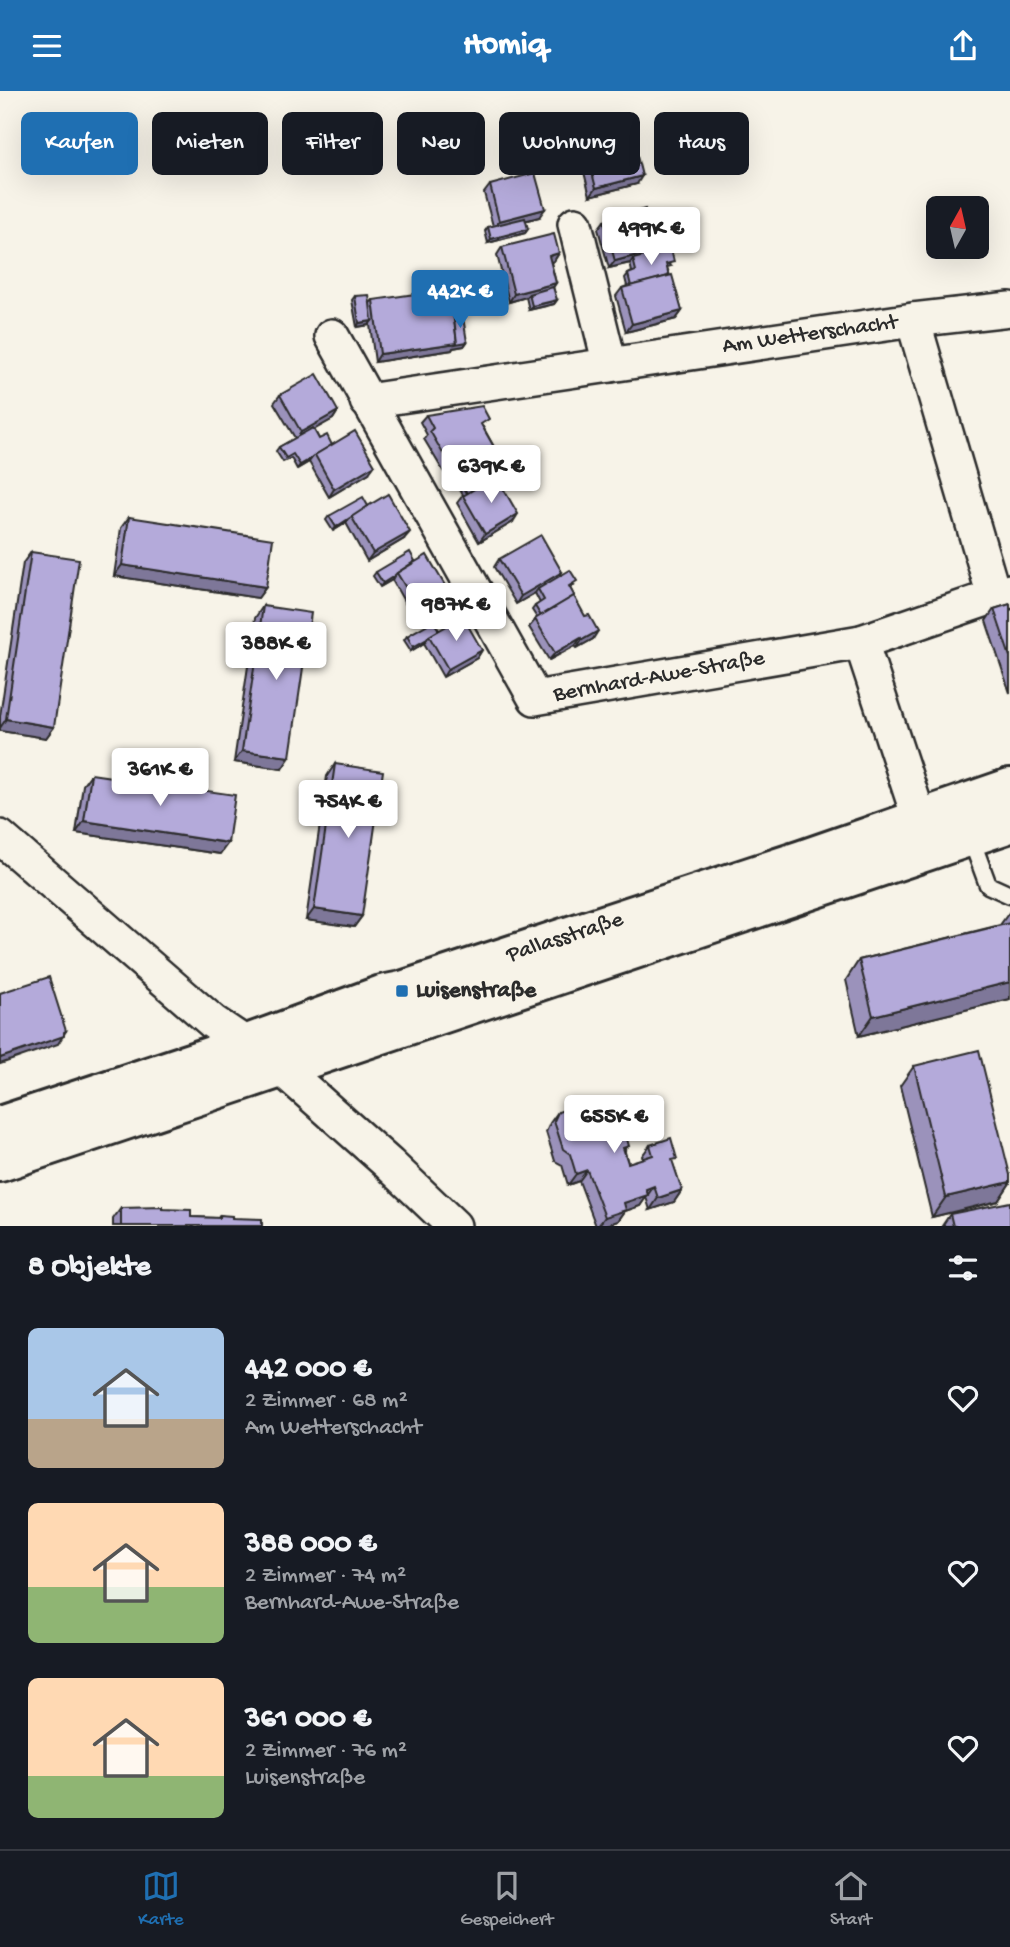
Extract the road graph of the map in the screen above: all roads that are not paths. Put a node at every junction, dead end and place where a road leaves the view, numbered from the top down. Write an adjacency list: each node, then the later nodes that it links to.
1 (575, 224): 5 (street)
2 (1010, 309): 3 (street, Am Wetterschacht)
3 (913, 320): 5 (street, Am Wetterschacht); 7 (street, Bernhard-Awe-Straße)
4 (332, 336): 6 (street, Bernhard-Awe-Straße)
5 (610, 365): 6 (street, Am Wetterschacht)
6 (367, 401): 8 (street, Bernhard-Awe-Straße)
7 (1002, 594): 8 (street, Bernhard-Awe-Straße)
8 (861, 642): 11 (street)
9 (1010, 787): 11 (main road, Pallasstraße)
10 (1010, 823): 12 (main road, Pallasstraße)
11 (924, 834): 12 (main road, Pallasstraße); 15 (main road, Pallasstraße); 16 (main road, Pallasstraße)
12 (970, 836): 14 (lane)
13 (0, 837): 15 (street)
14 (1010, 895)
15 (245, 1045): 16 (street); 17 (main road, Pallasstraße)
16 (280, 1067): 18 (main road, Pallasstraße); 19 (street)
17 (0, 1126)
18 (0, 1161)
19 (454, 1226)

